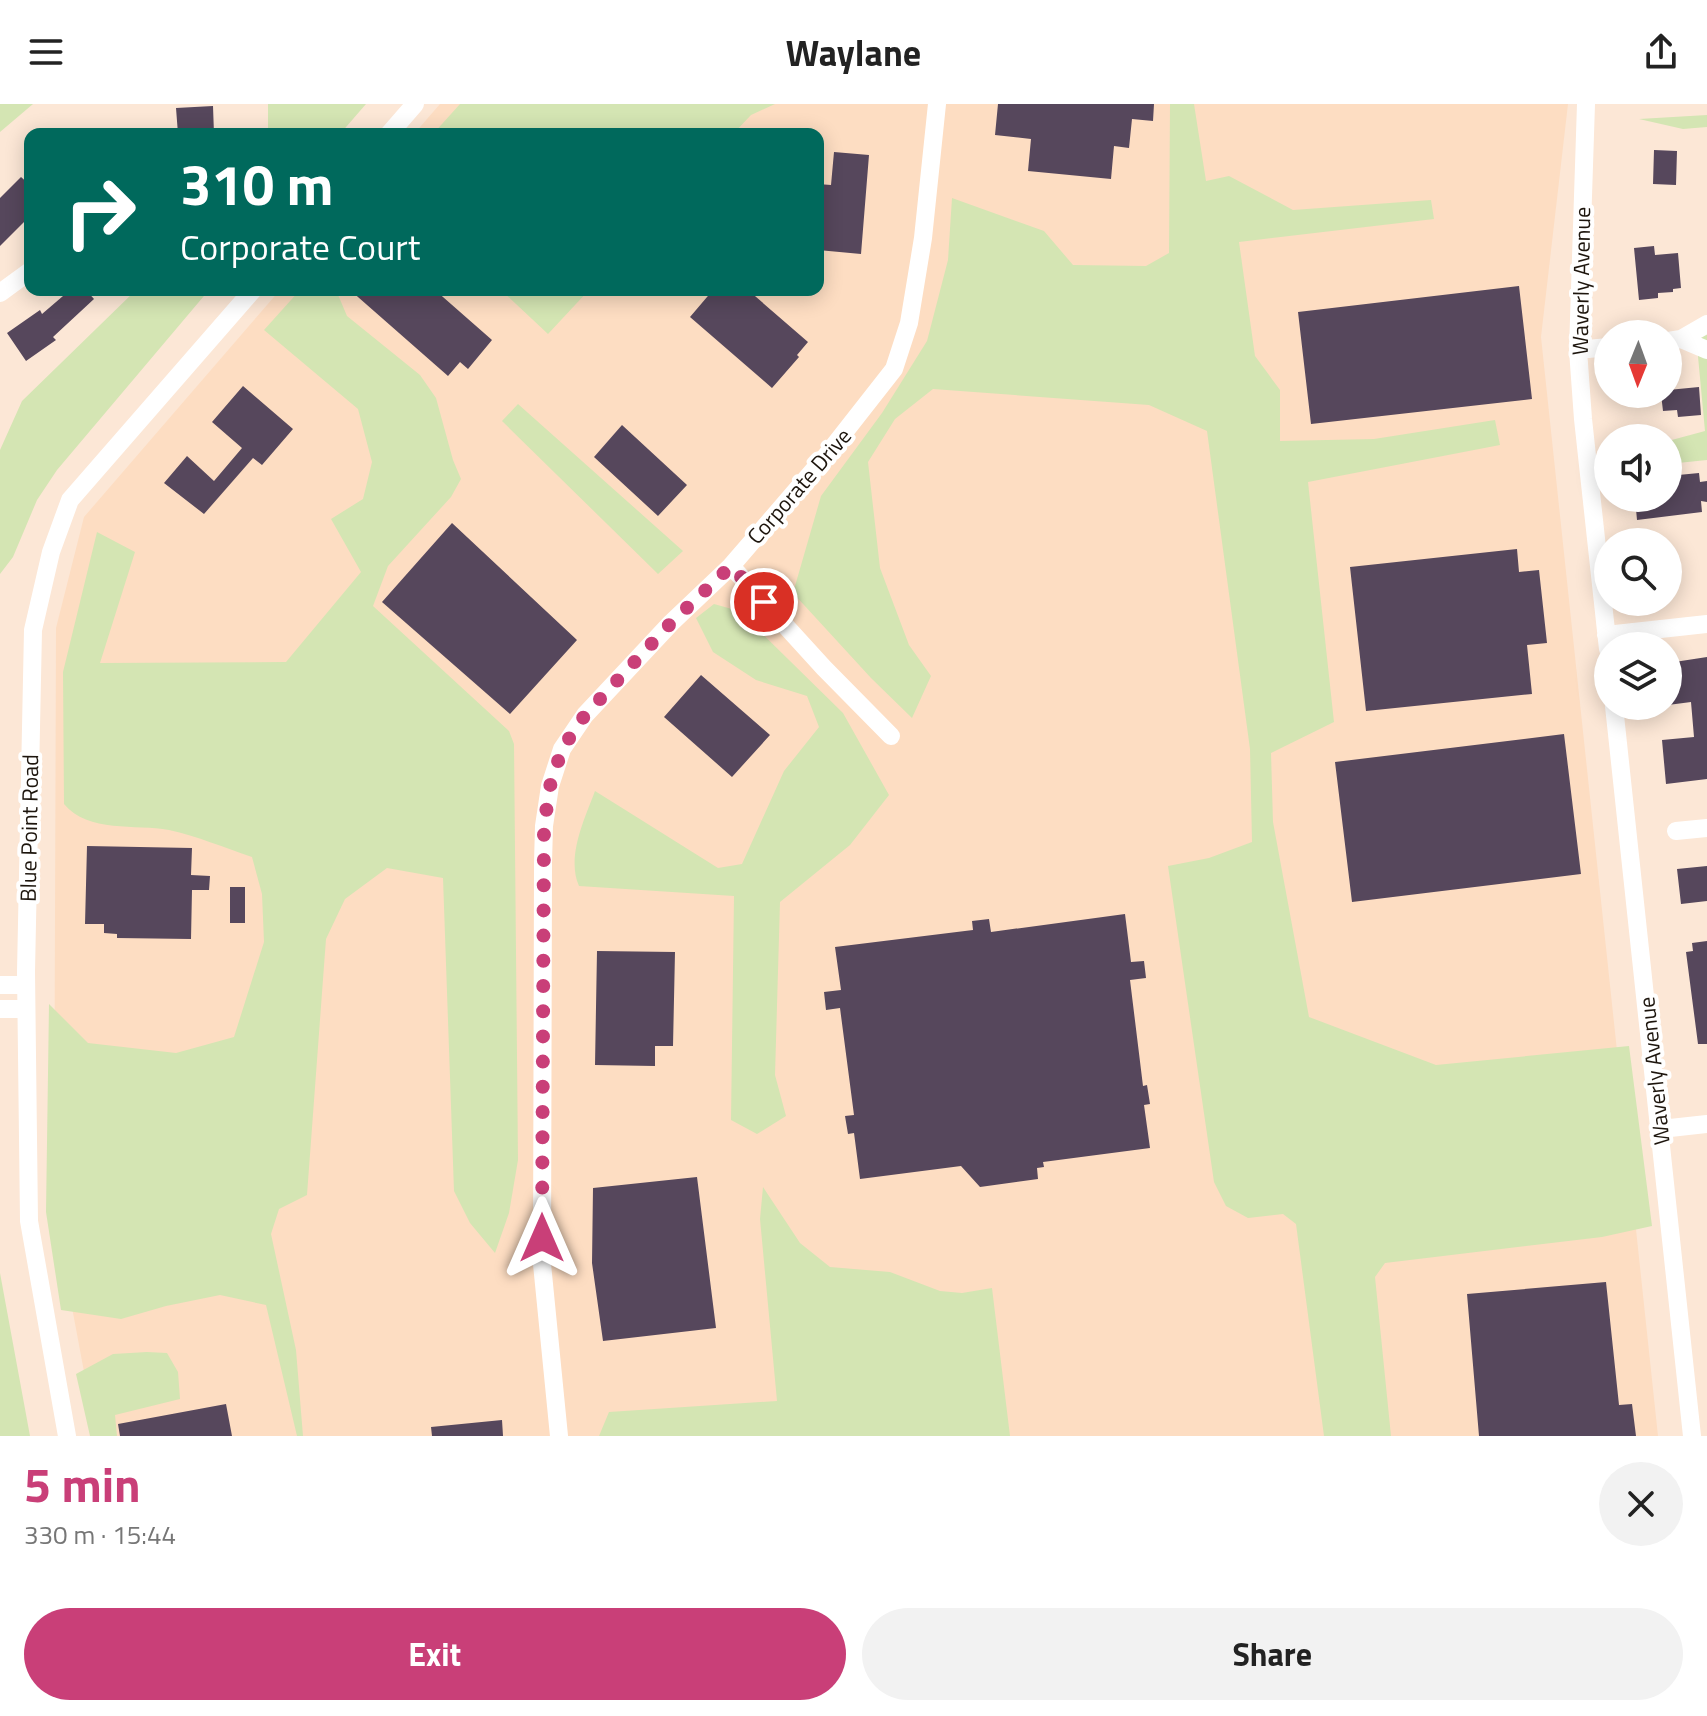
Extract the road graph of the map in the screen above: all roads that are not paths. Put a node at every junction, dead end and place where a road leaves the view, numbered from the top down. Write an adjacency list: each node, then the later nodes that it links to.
1 (415, 104): 4 (street)
2 (937, 104): 14 (street, Corporate Drive)
3 (1586, 104): 12 (street, Waverly Avenue)
4 (394, 128)
5 (24, 275): 6 (street)
6 (0, 293)
7 (248, 296): 23 (street, Blue Point Road)
8 (1707, 324): 9 (street)
9 (1682, 336)
10 (1682, 342): 13 (street)
11 (1594, 348): 12 (street)
12 (1578, 350): 16 (street, Waverly Avenue)
13 (1707, 350)
14 (731, 566): 19 (street); 29 (street, Corporate Drive)
15 (1707, 624): 17 (street)
16 (1606, 632)
17 (1663, 632)
18 (1616, 720): 27 (street, Waverly Avenue)
19 (891, 736)
20 (1707, 828): 21 (street)
21 (1676, 831)
22 (0, 985): 23 (street)
23 (26, 985): 25 (street, Blue Point Road)
24 (0, 1009): 25 (street)
25 (26, 1009): 28 (street, Blue Point Road)
26 (1707, 1124): 27 (street)
27 (1661, 1129): 30 (street, Waverly Avenue)
28 (67, 1436)
29 (559, 1436)
30 (1692, 1436)

